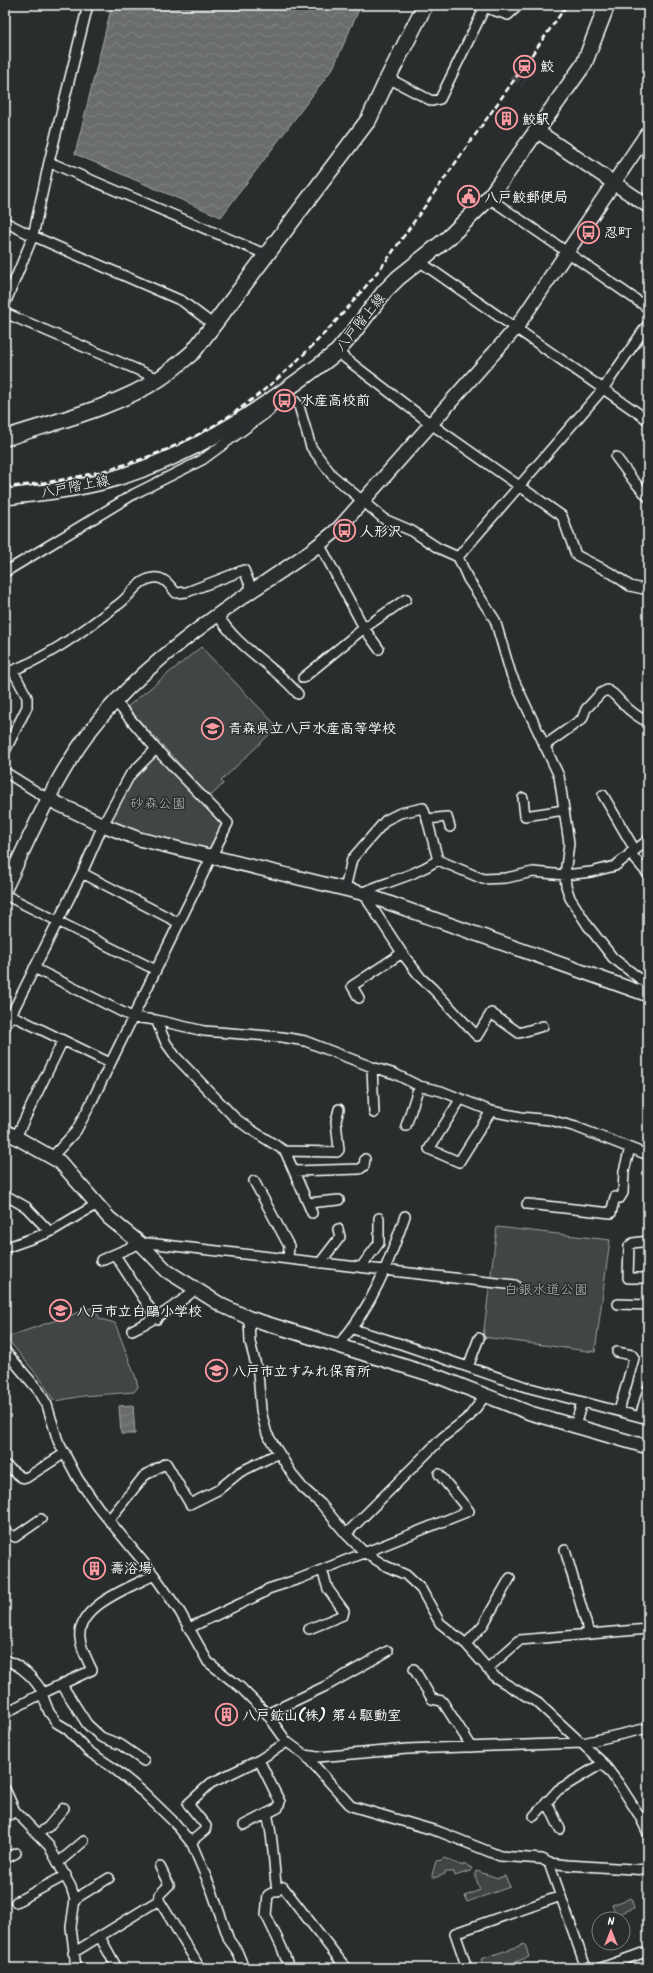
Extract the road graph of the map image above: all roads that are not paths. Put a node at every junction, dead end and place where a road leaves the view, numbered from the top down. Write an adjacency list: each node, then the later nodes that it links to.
1 (88, 5): 9 (street)
2 (425, 5): 6 (main road)
3 (519, 5): 5 (street)
4 (607, 5): 7 (main road, 八戸階上線)
5 (482, 6): 6 (street)
6 (388, 78): 16 (main road)
7 (537, 131): 10 (street); 11 (main road, 八戸階上線)
8 (648, 132): 10 (street)
9 (49, 162): 14 (street); 16 (street)
10 (613, 182): 12 (street); 15 (street)
11 (489, 198): 15 (street); 17 (main road, 八戸階上線)
12 (648, 206)
13 (5, 222): 14 (street)
14 (33, 236): 18 (street); 22 (street)
15 (566, 252): 19 (street); 23 (street)
16 (267, 255): 22 (main road)
17 (419, 261): 23 (street); 24 (main road, 八戸階上線)
18 (5, 304)
19 (648, 308)
20 (5, 313): 25 (street)
21 (648, 324): 26 (street)
22 (214, 325): 25 (main road)
23 (516, 328): 26 (street); 29 (street)
24 (337, 352): 27 (main road, 八戸階上線); 29 (street)
25 (159, 379): 30 (main road)
26 (602, 388): 28 (street); 32 (street)
27 (281, 394): 33 (main road, 八戸階上線); 35 (street); 38 (street)
28 (648, 420)
29 (431, 424): 32 (street); 35 (street)
30 (5, 438)
31 (616, 457): 34 (street)
32 (519, 487): 37 (street); 40 (street)
33 (5, 497)
34 (648, 497)
35 (362, 500): 36 (street); 37 (street)
36 (320, 545): 42 (street); 43 (street)
37 (458, 557): 50 (street)
38 (5, 572)
39 (250, 585): 45 (street)
40 (648, 590)
41 (406, 599): 43 (street)
42 (218, 614): 47 (street); 48 (street)
43 (364, 628): 44 (street); 46 (street)
44 (379, 649)
45 (9, 672): 52 (street)
46 (303, 678)
47 (298, 694)
48 (115, 701): 51 (street); 56 (street)
49 (648, 722): 50 (street)
50 (544, 746): 57 (street)
51 (156, 748): 59 (street); 63 (street)
52 (5, 751)
53 (5, 772): 56 (street)
54 (603, 795): 62 (street)
55 (523, 798): 57 (street)
56 (48, 799): 59 (street); 68 (street)
57 (564, 810): 67 (street)
58 (427, 819): 60 (street); 64 (street); 69 (street)
59 (103, 825): 63 (street); 65 (street)
60 (450, 827)
61 (648, 840): 62 (street)
62 (633, 852): 66 (street); 67 (street)
63 (212, 858): 69 (street); 73 (street)
64 (438, 860): 67 (street); 71 (street)
65 (82, 873): 72 (street); 73 (street)
66 (648, 874)
67 (564, 875): 77 (street)
68 (5, 889)
69 (345, 889): 71 (street)
70 (5, 895): 72 (street)
71 (365, 895): 74 (street); 78 (street)
72 (57, 921): 75 (street); 76 (street)
73 (179, 923): 76 (street)
74 (402, 953): 79 (street); 83 (street)
75 (34, 968): 80 (street); 81 (street)
76 (156, 970): 81 (street)
77 (648, 985)
78 (648, 994)
79 (359, 998)
80 (8, 1013): 84 (street); 85 (street)
81 (132, 1017): 82 (street); 86 (street)
82 (156, 1020): 87 (street); 96 (street)
83 (543, 1026)
84 (5, 1027)
85 (63, 1040): 86 (street); 94 (street)
86 (110, 1063): 98 (street)
87 (372, 1067): 88 (street); 92 (street)
88 (419, 1086): 89 (street); 93 (street)
89 (460, 1100): 91 (street); 91 (street)
90 (339, 1109): 96 (street)
91 (492, 1111): 95 (street)
92 (374, 1113)
93 (406, 1126)
94 (10, 1134): 98 (street)
95 (630, 1148): 97 (street); 106 (street)
96 (285, 1151): 100 (street)
97 (648, 1155)
98 (52, 1157): 105 (street)
99 (365, 1159): 100 (street)
100 (294, 1171): 104 (street)
101 (254, 1181): 116 (street)
102 (5, 1195): 111 (street)
103 (339, 1200): 104 (street)
104 (308, 1203): 107 (street)
105 (97, 1204): 111 (street); 113 (street)
106 (527, 1204)
107 (312, 1213)
108 (405, 1216): 120 (street)
109 (379, 1218): 119 (street)
110 (338, 1229): 118 (street)
111 (50, 1232): 114 (street)
112 (648, 1241): 121 (street)
113 (141, 1244): 115 (street); 116 (street); 123 (street)
114 (5, 1248)
115 (115, 1255): 117 (street); 127 (street)
116 (288, 1259): 118 (street)
117 (102, 1260)
118 (320, 1263): 119 (street)
119 (361, 1267): 120 (street)
120 (384, 1270): 122 (street); 128 (street)
121 (648, 1278)
122 (515, 1285)
123 (196, 1289): 126 (street); 127 (street)
124 (618, 1304): 125 (street)
125 (648, 1305)
126 (250, 1318): 131 (street); 143 (street)
127 (157, 1319): 129 (street)
128 (353, 1329): 131 (street); 134 (street)
129 (132, 1330)
130 (479, 1338): 134 (street)
131 (338, 1345): 136 (street)
132 (5, 1351): 142 (street)
133 (617, 1352): 138 (street)
134 (468, 1367): 137 (street)
135 (648, 1389): 139 (street)
136 (485, 1396): 140 (street); 149 (street)
137 (582, 1402): 138 (street); 140 (street)
138 (619, 1411): 139 (street)
139 (644, 1418)
140 (575, 1426): 141 (street)
141 (648, 1447)
142 (65, 1453): 144 (street); 147 (street)
143 (279, 1453): 147 (street); 149 (street)
144 (5, 1465)
145 (439, 1474): 151 (street)
146 (41, 1519): 148 (street)
147 (109, 1520): 153 (street)
148 (5, 1532)
149 (346, 1534): 151 (street)
150 (565, 1550): 158 (street)
151 (365, 1553): 152 (street); 159 (street)
152 (322, 1570): 155 (street); 156 (street)
153 (154, 1575): 155 (street); 164 (street)
154 (510, 1578): 159 (street)
155 (189, 1628): 167 (street)
156 (309, 1629)
157 (648, 1629): 158 (street)
158 (589, 1633): 163 (street)
159 (466, 1644): 163 (street)
160 (388, 1651): 167 (street)
161 (5, 1660): 165 (street)
162 (414, 1669): 171 (street)
163 (488, 1669): 170 (street)
164 (62, 1685): 165 (street); 174 (street)
165 (42, 1694): 166 (street); 188 (street)
166 (5, 1713)
167 (267, 1714): 169 (street)
168 (648, 1728): 170 (street)
169 (287, 1742): 172 (street); 173 (street)
170 (583, 1743): 171 (street); 175 (street)
171 (472, 1747): 172 (street)
172 (304, 1755): 192 (street)
173 (258, 1760): 180 (street); 188 (street)
174 (144, 1761)
175 (603, 1763): 177 (street); 185 (street)
176 (5, 1789): 179 (street)
177 (546, 1804): 181 (street); 184 (street)
178 (64, 1808): 186 (street)
179 (15, 1811): 182 (street); 186 (street)
180 (267, 1814): 183 (street); 197 (street)
181 (534, 1816)
182 (5, 1818)
183 (244, 1825)
184 (560, 1829)
185 (648, 1833)
186 (37, 1834): 191 (street)
187 (84, 1841): 191 (street)
188 (192, 1844): 209 (street)
189 (16, 1853): 190 (street)
190 (5, 1859)
191 (59, 1862): 195 (street)
192 (549, 1863): 194 (street); 198 (street)
193 (160, 1867): 200 (street)
194 (648, 1870)
195 (66, 1875): 199 (street); 201 (street)
196 (109, 1878): 199 (street)
197 (276, 1891): 205 (street); 210 (street)
198 (561, 1896): 211 (street); 212 (street)
199 (75, 1899): 204 (street)
200 (159, 1900): 202 (street); 208 (street)
201 (16, 1902)
202 (100, 1937): 204 (street); 207 (street)
203 (648, 1951): 213 (street)
204 (74, 1953): 206 (street)
205 (287, 1967)
206 (76, 1968)
207 (117, 1968)
208 (200, 1968)
209 (244, 1968)
210 (346, 1968)
211 (467, 1968)
212 (586, 1968)
213 (601, 1968)

